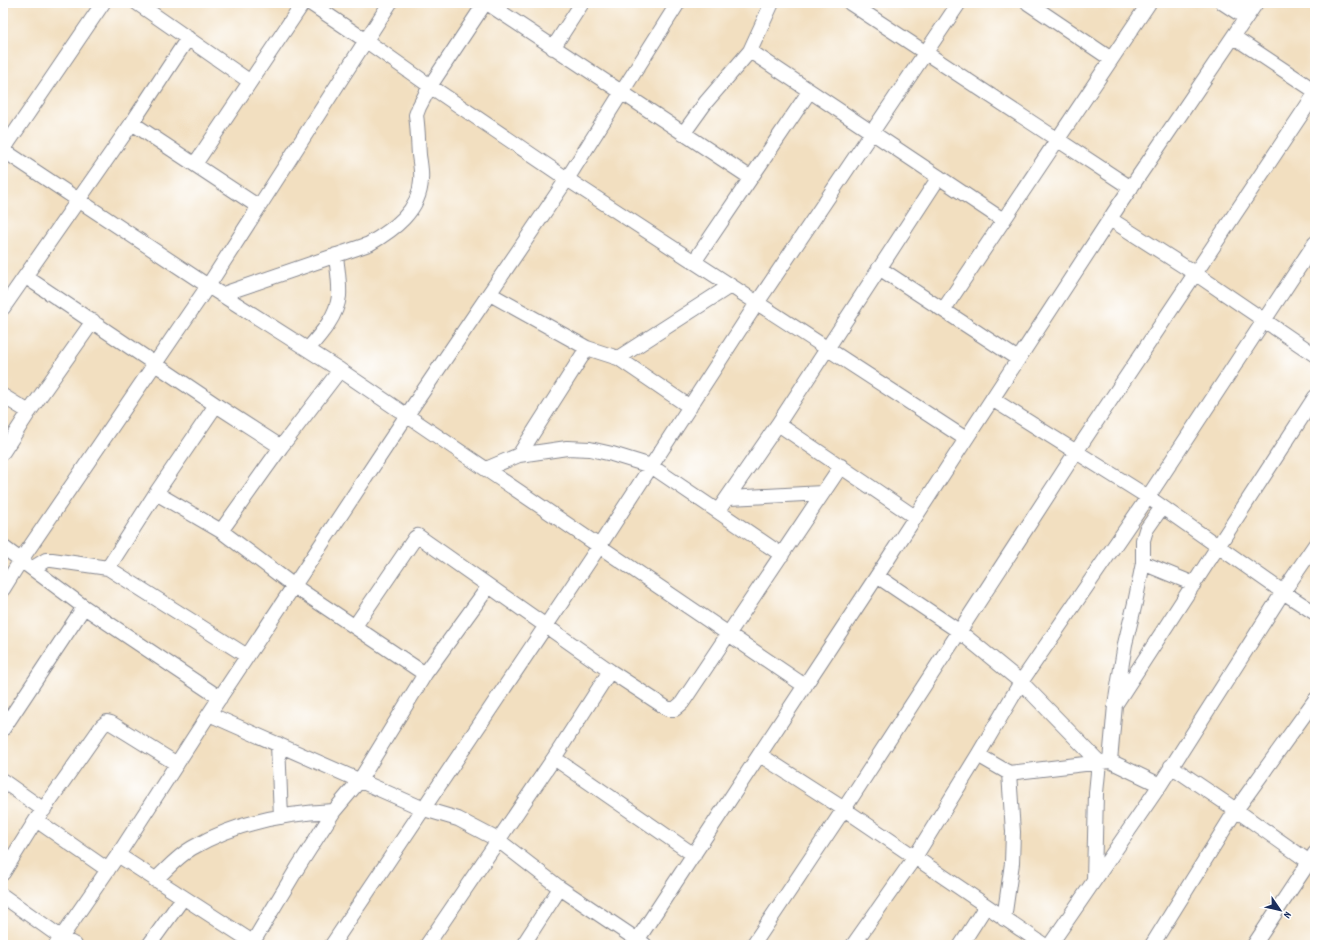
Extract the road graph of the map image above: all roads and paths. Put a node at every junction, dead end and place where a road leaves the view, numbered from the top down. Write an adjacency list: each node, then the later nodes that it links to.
1 (103, 3): 34 (street)
2 (136, 3): 19 (street)
3 (303, 3): 25 (street)
4 (310, 3): 20 (street)
5 (390, 3): 20 (street)
6 (486, 3): 21 (street); 26 (street)
7 (582, 3): 21 (street)
8 (678, 3): 29 (street)
9 (772, 3): 22 (street)
10 (850, 3): 23 (street)
11 (960, 3): 23 (street)
12 (1028, 3): 16 (street)
13 (1149, 3): 24 (street)
14 (1223, 3): 17 (street)
15 (1256, 3): 17 (street)
16 (1046, 8): 24 (street)
17 (1246, 18): 18 (street)
18 (1234, 37): 28 (street); 39 (street)
19 (188, 38): 25 (street); 30 (street)
20 (365, 40): 26 (street); 41 (street)
21 (553, 48): 29 (street)
22 (750, 51): 27 (street); 32 (street)
23 (926, 53): 31 (street); 33 (street)
24 (1111, 59): 33 (street)
25 (249, 81): 35 (street)
26 (430, 86): 38 (street); 45 (street)
27 (810, 92): 31 (street); 37 (street)
28 (1315, 93): 48 (street)
29 (622, 94): 32 (street); 38 (street)
30 (132, 123): 35 (street); 40 (street)
31 (872, 133): 36 (street); 54 (street)
32 (683, 134): 37 (street)
33 (1057, 140): 39 (street); 43 (street)
34 (3, 150): 40 (street)
35 (195, 164): 41 (street)
36 (939, 176): 43 (street); 47 (street)
37 (751, 178): 46 (street)
38 (567, 179): 46 (street); 53 (street)
39 (1131, 188): 42 (street)
40 (78, 200): 49 (street); 50 (street)
41 (259, 207): 50 (street)
42 (1110, 219): 48 (street); 64 (street)
43 (1002, 220): 56 (street)
44 (1315, 243): 57 (street)
45 (336, 255): 52 (street); 61 (street)
46 (694, 262): 51 (street)
47 (879, 268): 56 (street); 60 (street)
48 (1196, 274): 57 (street); 78 (street)
49 (26, 276): 55 (street); 58 (street)
50 (208, 286): 52 (street); 65 (street)
51 (730, 286): 54 (street); 63 (street)
52 (223, 294): 61 (street)
53 (490, 294): 59 (street); 73 (street)
54 (757, 303): 60 (street); 71 (street)
55 (3, 308)
56 (944, 309): 64 (street)
57 (1264, 320): 62 (street); 85 (street)
58 (93, 321): 65 (street); 72 (street)
59 (587, 348): 63 (street); 79 (street)
60 (827, 348): 74 (street); 75 (street)
61 (308, 349): 66 (street)
62 (1315, 355)
63 (618, 358): 71 (street)
64 (1018, 359): 69 (street)
65 (155, 363): 70 (street); 96 (street)
66 (340, 370): 73 (street); 76 (street)
67 (3, 396): 72 (street)
68 (1315, 397): 93 (street)
69 (992, 399): 75 (street); 78 (street)
70 (216, 405): 76 (street); 83 (street)
71 (690, 407): 80 (street)
72 (29, 412): 77 (street)
73 (407, 415): 82 (street); 102 (street)
74 (778, 424): 81 (street); 86 (street)
75 (966, 439): 89 (street)
76 (281, 447): 90 (street)
77 (3, 452)
78 (1076, 452): 85 (street); 110 (street)
79 (519, 455): 80 (street); 82 (street)
80 (651, 466): 88 (street); 92 (street)
81 (841, 466): 84 (street); 89 (street)
82 (486, 469): 92 (street)
83 (156, 493): 90 (street); 99 (street)
84 (823, 493): 86 (street); 95 (street)
85 (1148, 497): 87 (street); 115 (street)
86 (729, 498): 88 (street)
87 (1162, 507): 93 (street); 97 (street)
88 (718, 511): 95 (street)
89 (915, 517): 100 (street)
90 (221, 531): 102 (street)
91 (1315, 545): 105 (street)
92 (600, 546): 109 (street); 111 (street)
93 (1217, 546): 101 (street); 105 (street)
94 (3, 547): 96 (street)
95 (782, 555): 111 (street)
96 (21, 560): 98 (street); 104 (street)
97 (1142, 563): 101 (street); 119 (street)
98 (33, 568): 99 (street); 106 (street)
99 (108, 568): 112 (street)
100 (877, 576): 110 (street); 116 (street)
101 (1194, 584): 119 (street)
102 (294, 586): 108 (street); 112 (street)
103 (489, 586): 108 (street); 109 (street); 114 (street)
104 (3, 589)
105 (1283, 592): 107 (street); 128 (street)
106 (84, 607): 117 (street); 121 (street)
107 (1315, 613)
108 (355, 626): 114 (street)
109 (546, 626): 113 (street); 134 (street)
110 (960, 632): 115 (street); 133 (street)
111 (729, 635): 113 (street); 116 (street)
112 (247, 656): 117 (street)
113 (610, 671): 125 (street)
114 (425, 674): 130 (street)
115 (1021, 682): 124 (street); 126 (street)
116 (805, 686): 123 (street)
117 (220, 698): 120 (street)
118 (1315, 700): 135 (street)
119 (1115, 705): 126 (street)
120 (209, 714): 122 (street); 127 (street)
121 (3, 729)
122 (278, 744): 130 (street); 138 (street)
123 (760, 755): 133 (street); 140 (street)
124 (978, 755): 129 (street); 142 (street)
125 (554, 758): 139 (street); 140 (street)
126 (1105, 762): 129 (street); 132 (street); 147 (street)
127 (177, 764): 137 (street); 141 (street)
128 (1171, 766): 132 (street); 135 (street)
129 (1009, 773): 152 (street)
130 (360, 780): 134 (street); 136 (street)
131 (3, 781): 137 (street)
132 (1160, 784): 147 (street)
133 (844, 808): 142 (street); 161 (street)
134 (424, 809): 139 (street); 158 (street)
135 (1236, 810): 143 (street); 166 (street)
136 (334, 811): 138 (street); 154 (street)
137 (40, 815): 144 (street); 145 (street)
138 (281, 817): 146 (street)
139 (498, 840): 148 (street); 159 (street)
140 (694, 855): 155 (street)
141 (118, 856): 144 (street); 146 (street)
142 (915, 857): 151 (street); 162 (street)
143 (1313, 860): 167 (street)
144 (108, 870): 153 (street)
145 (3, 873)
146 (155, 880): 150 (street)
147 (1094, 881): 165 (street)
148 (560, 888): 155 (street); 160 (street)
149 (3, 896): 153 (street)
150 (182, 898): 154 (street); 157 (street)
151 (986, 906): 152 (street); 163 (street)
152 (1004, 919): 164 (street)
153 (59, 941): 156 (street)
154 (255, 944)
155 (639, 944)
156 (75, 945)
157 (149, 945)
158 (332, 945)
159 (427, 945)
160 (523, 945)
161 (753, 945)
162 (853, 945)
163 (961, 945)
164 (1044, 945)
165 (1050, 945)
166 (1152, 945)
167 (1254, 945)

